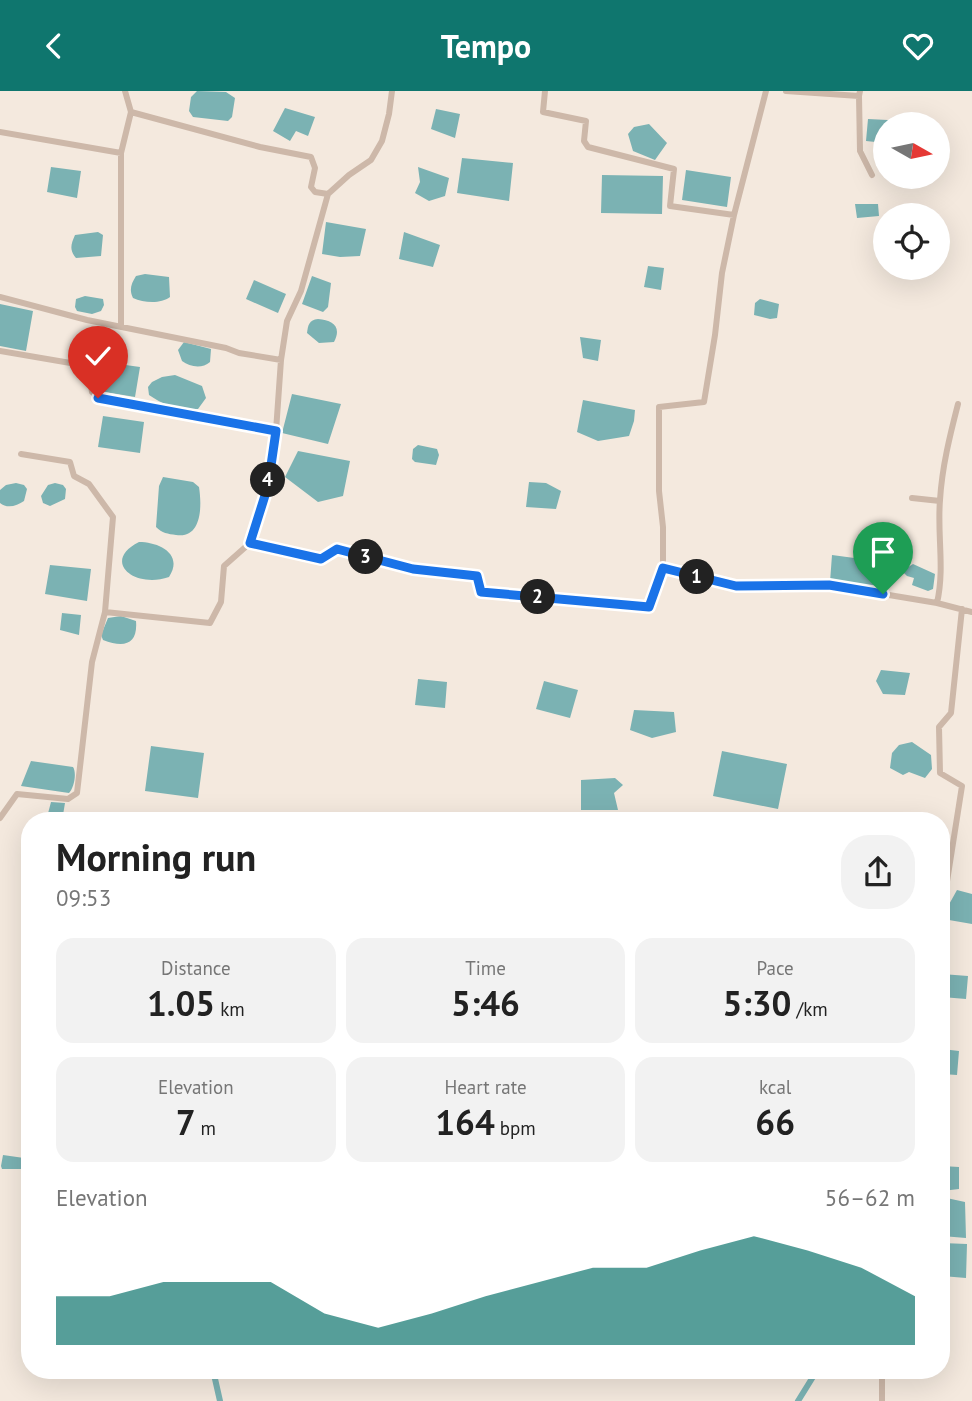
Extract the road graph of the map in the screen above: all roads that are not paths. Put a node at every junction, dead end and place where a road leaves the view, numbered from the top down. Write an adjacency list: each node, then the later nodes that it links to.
1 (125, 91): 7 (street)
2 (392, 91): 11 (street)
3 (545, 91): 12 (street)
4 (766, 91): 12 (street)
5 (786, 91): 6 (street)
6 (859, 93): 10 (street)
7 (131, 112): 9 (street); 11 (street)
8 (0, 132): 9 (street)
9 (121, 153): 14 (street)
10 (872, 175)
11 (327, 194): 16 (street)
12 (734, 215): 23 (street)
13 (0, 297): 14 (street)
14 (121, 327): 16 (street)
15 (0, 351): 18 (street)
16 (281, 360): 18 (street)
17 (958, 404): 21 (street)
18 (276, 431): 22 (street)
19 (21, 454): 27 (street)
20 (912, 498): 21 (street)
21 (940, 501): 24 (street)
22 (250, 543): 23 (street); 27 (street)
23 (663, 568): 24 (street)
24 (937, 603): 25 (street)
25 (962, 609): 26 (street); 29 (street)
26 (972, 612)
27 (105, 613): 28 (street)
28 (0, 818)
29 (950, 862)
30 (882, 1379): 31 (street)
31 (882, 1401)

